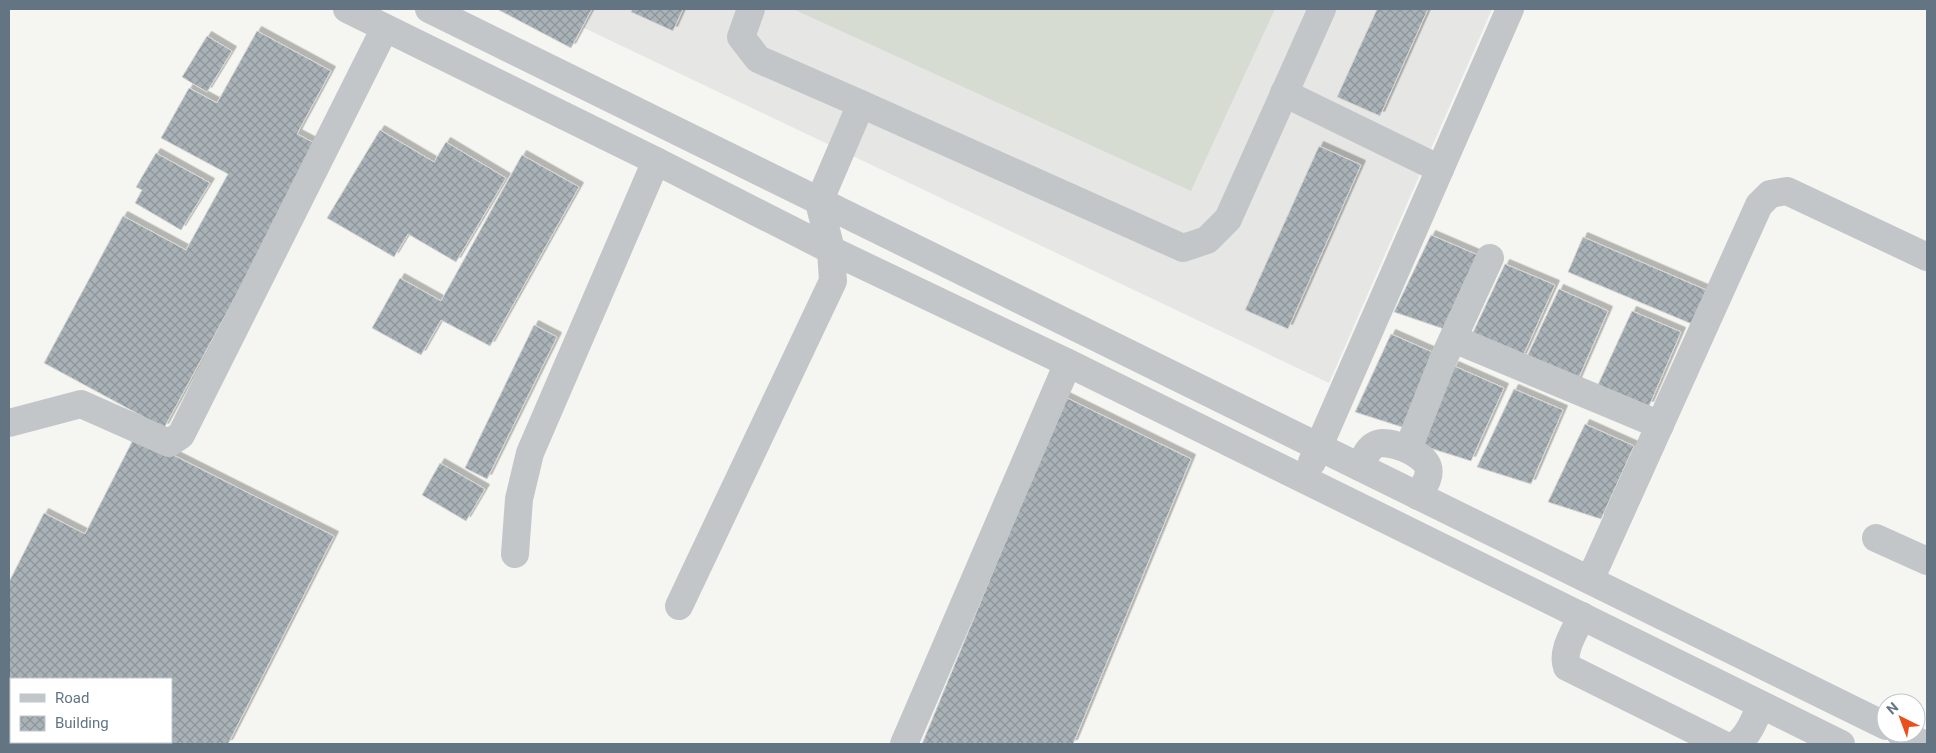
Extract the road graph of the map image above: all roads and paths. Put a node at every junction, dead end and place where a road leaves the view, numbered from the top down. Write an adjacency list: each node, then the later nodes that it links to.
1 (347, 9): 6 (street)
2 (429, 9): 11 (street)
3 (751, 9): 8 (street)
4 (1322, 9): 7 (street)
5 (1510, 9): 10 (street)
6 (385, 28): 9 (street); 17 (street)
7 (1284, 93): 8 (street); 10 (street)
8 (861, 104): 11 (street)
9 (656, 161): 12 (street); 25 (street)
10 (1440, 169): 19 (street)
11 (819, 202): 12 (street); 19 (street)
12 (831, 250): 16 (street); 28 (street)
13 (1927, 256): 18 (street)
14 (1490, 258): 15 (street)
15 (1454, 339): 18 (street); 20 (street)
16 (1068, 363): 22 (street); 32 (street)
17 (9, 423)
18 (1660, 425): 27 (street)
19 (1318, 446): 21 (street); 22 (street)
20 (1408, 449): 21 (street); 23 (street)
21 (1360, 467): 23 (street)
22 (1305, 480): 29 (street)
23 (1418, 496): 27 (street)
24 (1876, 538): 26 (street)
25 (515, 554)
26 (1927, 561)
27 (1590, 580): 31 (street)
28 (679, 606)
29 (1582, 616): 30 (street); 33 (street)
30 (1761, 705): 34 (street); 35 (street)
31 (1876, 721)
32 (904, 744)
33 (1722, 744)
34 (1737, 744)
35 (1841, 744)

